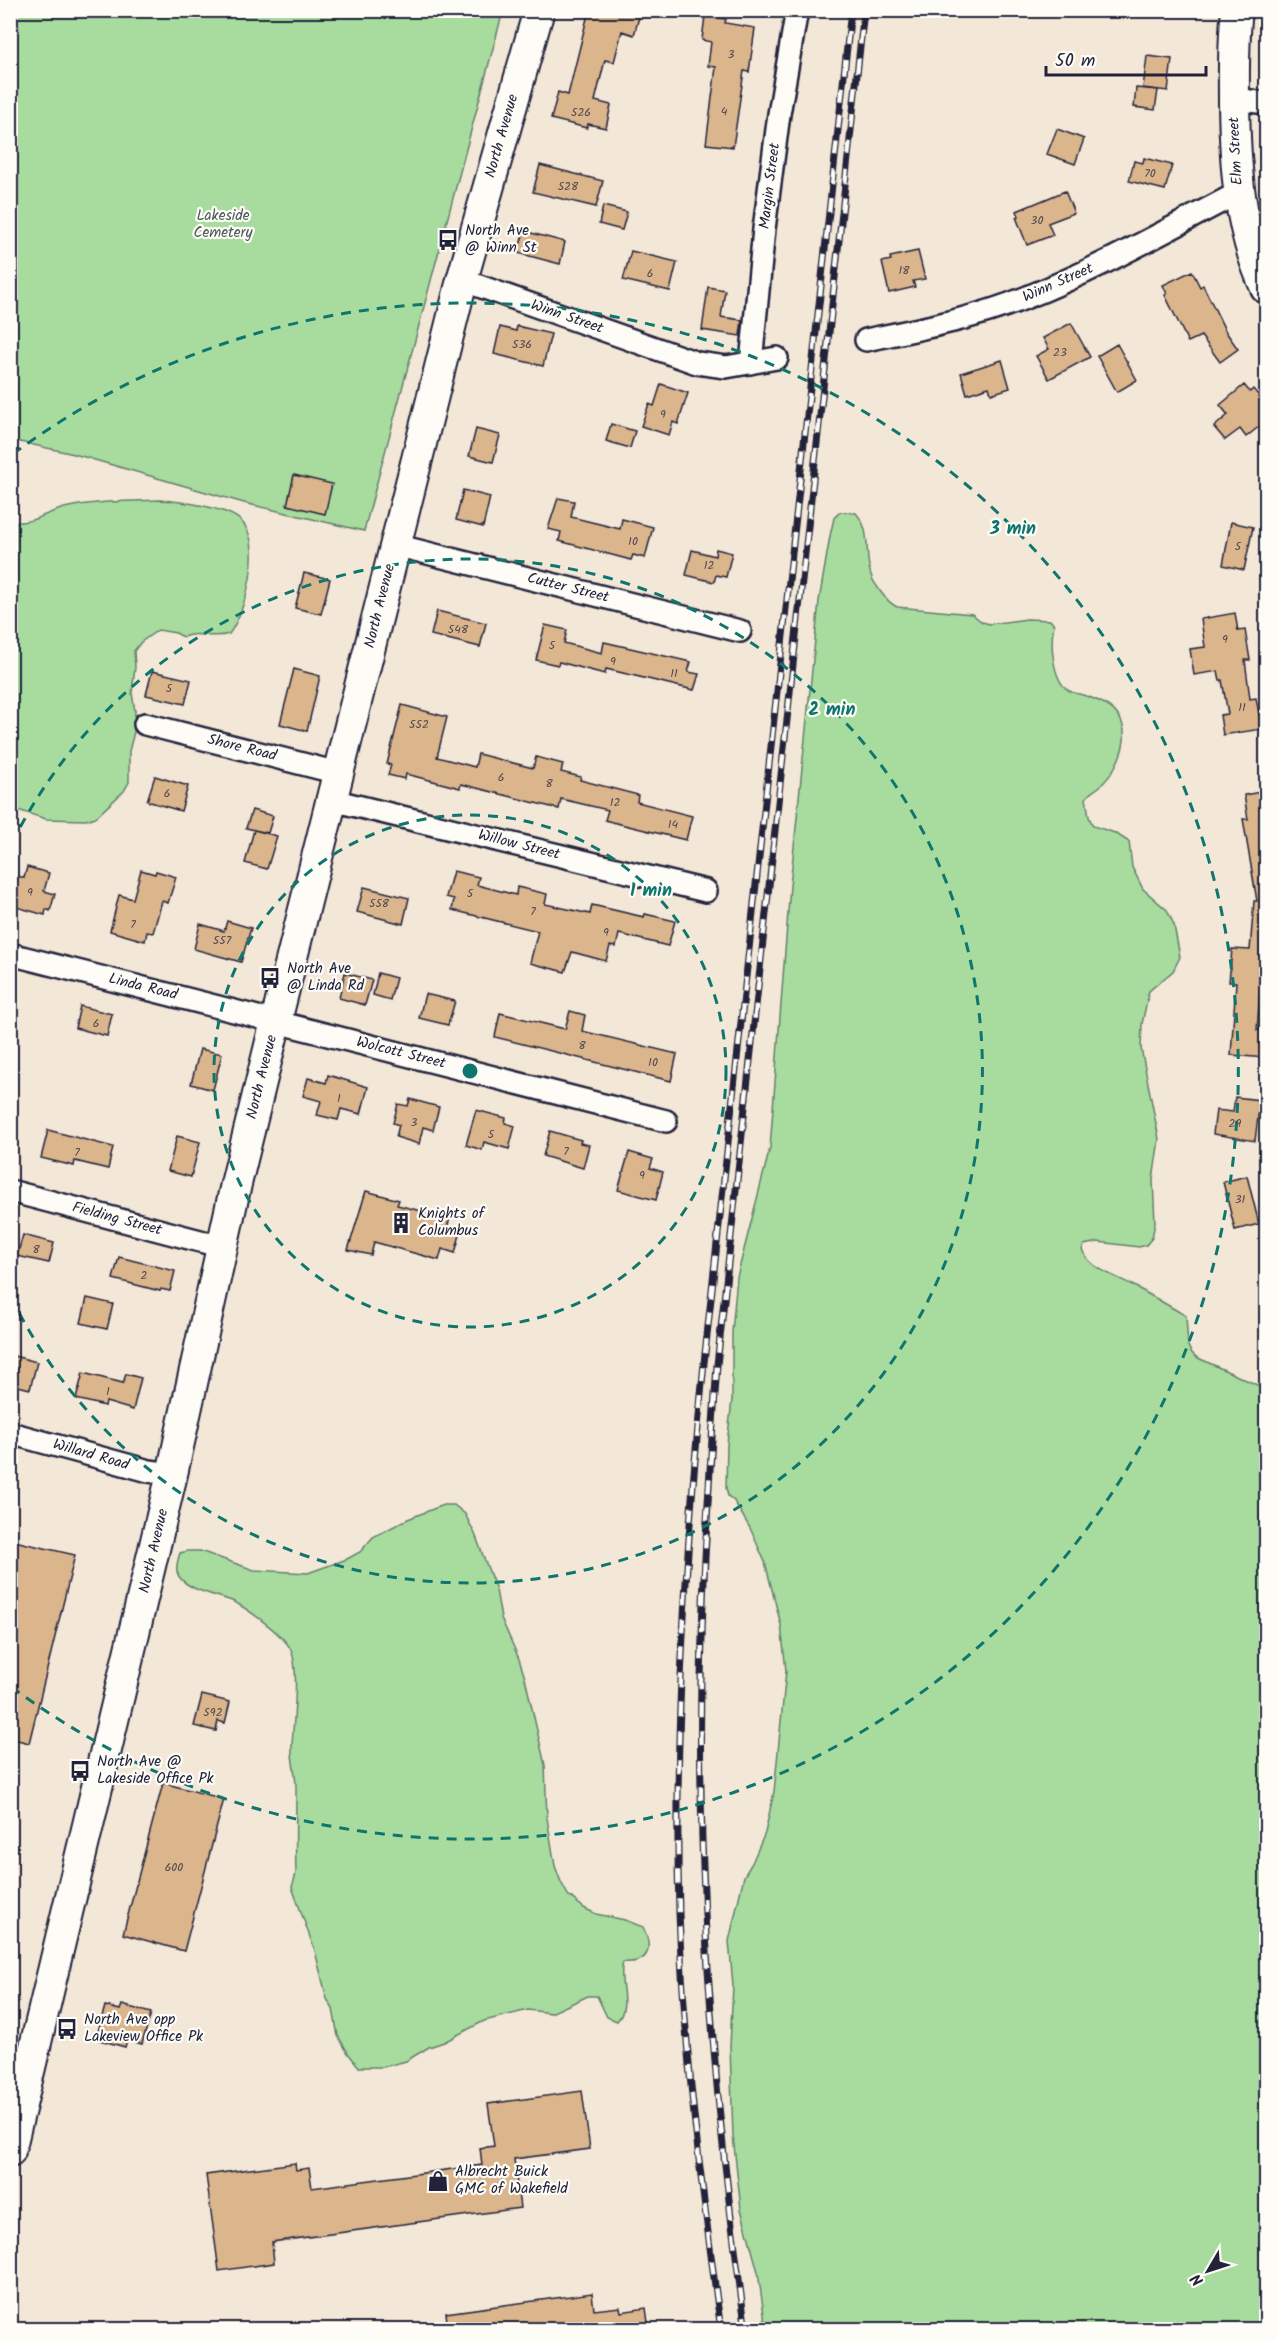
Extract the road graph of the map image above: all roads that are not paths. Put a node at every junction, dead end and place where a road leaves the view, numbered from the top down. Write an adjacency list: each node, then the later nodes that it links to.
1 (539, 10): 7 (street, North Avenue)
2 (797, 10): 11 (street, Margin Street)
3 (1237, 10): 4 (street, Elm Street)
4 (1234, 99): 5 (street); 6 (street, Elm Street)
5 (1266, 103)
6 (1238, 193): 8 (street, Elm Street); 9 (street, Winn Street)
7 (462, 280): 11 (street, Winn Street); 12 (street, North Avenue)
8 (1266, 288)
9 (866, 340)
10 (777, 358): 11 (street, Winn Street)
11 (751, 363)
12 (394, 545): 13 (street, Cutter Street); 15 (street, North Avenue)
13 (740, 632)
14 (145, 724): 15 (street, Shore Road)
15 (335, 787): 16 (street, Willow Street); 18 (street, North Avenue)
16 (706, 891)
17 (10, 954): 18 (street, Linda Road)
18 (276, 1021): 19 (street, Wolcott Street); 21 (street, North Avenue)
19 (666, 1121)
20 (10, 1191): 21 (street, Fielding Street)
21 (223, 1246): 23 (street, North Avenue)
22 (10, 1433): 23 (street, Willard Road)
23 (172, 1474): 24 (street, North Avenue)
24 (10, 2151)

